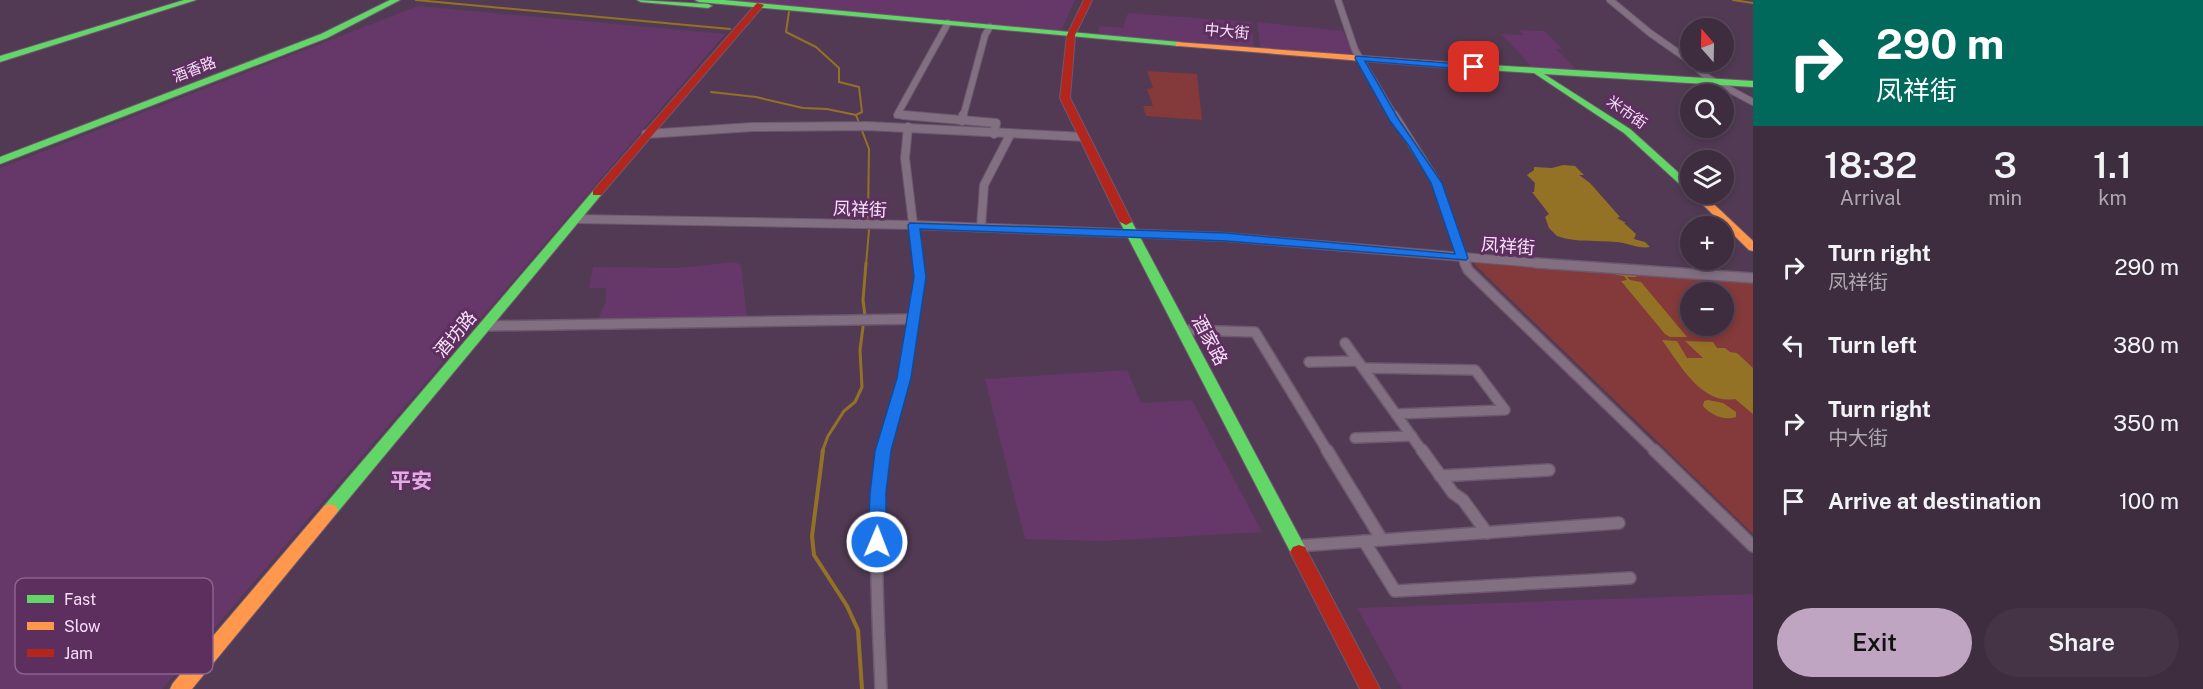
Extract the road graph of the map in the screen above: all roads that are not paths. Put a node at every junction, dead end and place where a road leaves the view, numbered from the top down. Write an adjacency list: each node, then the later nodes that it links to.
1 (181, 0): 14 (street)
2 (192, 0): 14 (street)
3 (396, 0): 27 (street, 酒香路)
4 (641, 0): 9 (street, 中大街)
5 (699, 0): 9 (street, 中大街)
6 (1088, 0): 12 (street, 酒家路)
7 (1338, 0): 15 (street)
8 (1610, 0): 13 (street)
9 (758, 8): 10 (street, 中大街); 23 (street, 酒坊路)
10 (948, 23): 11 (street, 中大街); 21 (street)
11 (990, 27): 12 (street, 中大街); 21 (street)
12 (1071, 35): 15 (street, 中大街); 26 (street, 酒家路)
13 (1680, 53)
14 (0, 57)
15 (1359, 58): 16 (street, 中大街); 35 (street)
16 (1537, 72): 18 (street, 中大街); 28 (street, 米市街)
17 (1702, 72): 18 (street)
18 (1718, 82): 19 (street, 中大街); 20 (street)
19 (1753, 84)
20 (1753, 102)
21 (962, 121): 24 (street)
22 (908, 127): 23 (street); 24 (street); 31 (street)
23 (646, 134): 30 (street, 酒坊路)
24 (994, 134): 25 (street)
25 (1010, 135): 26 (street); 32 (street)
26 (1085, 137): 33 (street, 酒家路)
27 (0, 161)
28 (1680, 178)
29 (1708, 204): 34 (street)
30 (577, 219): 31 (street, 凤祥街); 38 (street, 酒坊路)
31 (914, 225): 32 (street, 凤祥街); 37 (street)
32 (981, 227): 33 (street, 凤祥街)
33 (1132, 233): 35 (street, 凤祥街); 39 (street, 酒家路)
34 (1753, 247)
35 (1462, 258): 36 (street, 凤祥街); 53 (street)
36 (1753, 278)
37 (913, 319): 38 (street); 58 (street)
38 (486, 326): 55 (street, 酒坊路)
39 (1185, 330): 50 (street); 52 (street, 酒家路)
40 (1345, 343): 42 (street)
41 (1309, 362): 42 (street)
42 (1360, 365): 43 (street); 43 (street)
43 (1396, 414): 44 (street)
44 (1412, 436): 45 (street); 47 (street)
45 (1355, 438)
46 (1549, 470): 47 (street)
47 (1440, 476): 49 (street)
48 (1619, 523): 49 (street)
49 (1487, 532): 50 (street)
50 (1382, 540): 51 (street)
51 (1364, 542): 52 (street); 54 (street)
52 (1297, 546): 59 (street, 酒家路)
53 (1753, 546)
54 (1630, 578)
55 (213, 650)
56 (193, 674): 57 (street, 酒坊路)
57 (180, 689)
58 (881, 689)
59 (1370, 689)

